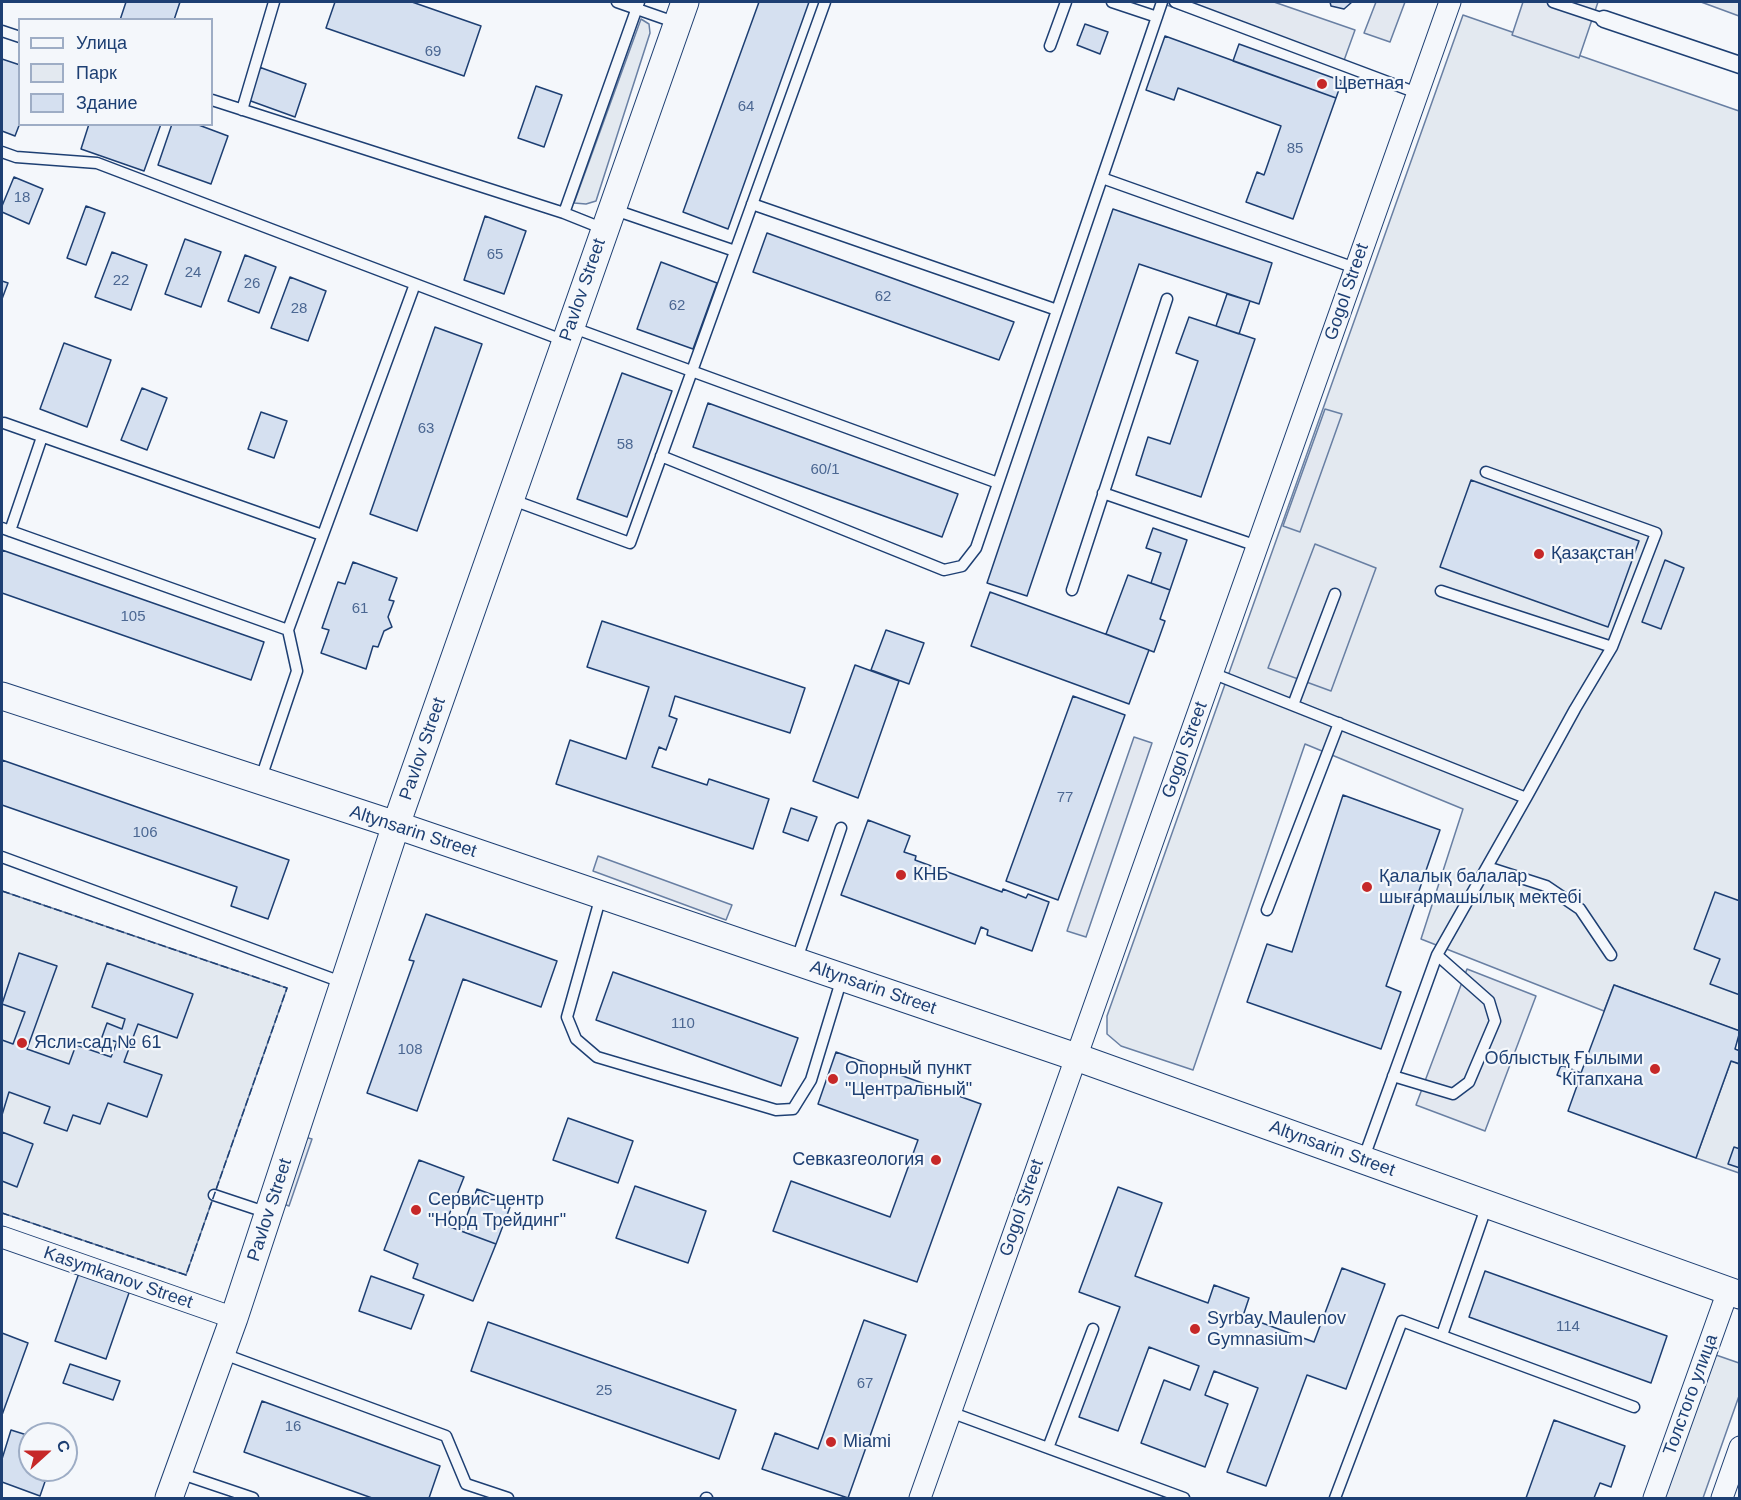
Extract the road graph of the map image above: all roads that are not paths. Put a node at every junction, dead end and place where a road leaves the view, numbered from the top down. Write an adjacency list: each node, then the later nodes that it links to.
1 (274, 2): 20 (lane)
2 (617, 2): 10 (lane)
3 (825, 2): 23 (lane)
4 (1066, 2): 16 (lane)
5 (1112, 2): 12 (lane)
6 (1162, 2): 12 (lane)
7 (1174, 2): 18 (lane)
8 (1450, 2): 18 (street, Gogol Street)
9 (1553, 2): 13 (lane)
10 (638, 5): 11 (lane); 24 (lane)
11 (681, 12): 25 (street, Pavlov Street)
12 (1157, 17): 22 (lane)
13 (1604, 19): 17 (street)
14 (2, 31): 15 (lane)
15 (18, 36)
16 (1050, 46)
17 (1740, 65)
18 (1417, 93): 27 (street, Gogol Street)
19 (213, 100): 20 (lane)
20 (242, 111): 24 (lane)
21 (2, 152): 28 (lane)
22 (1102, 178): 27 (lane); 30 (lane)
23 (752, 204): 26 (lane); 30 (lane)
24 (564, 213): 25 (lane)
25 (608, 219): 26 (lane); 31 (street, Pavlov Street)
26 (735, 251): 32 (lane)
27 (1355, 268): 42 (street, Gogol Street)
28 (415, 284): 31 (lane); 41 (lane)
29 (1167, 299): 38 (lane)
30 (1057, 310): 37 (lane)
31 (568, 334): 32 (lane); 39 (street, Pavlov Street)
32 (692, 371): 35 (lane); 37 (lane)
33 (4, 423): 34 (lane)
34 (42, 437): 40 (lane); 41 (lane)
35 (661, 456): 37 (lane); 39 (lane)
36 (1486, 472): 47 (lane)
37 (998, 483)
38 (1104, 493): 42 (lane); 43 (lane)
39 (510, 499): 54 (street, Pavlov Street)
40 (6, 529): 46 (lane)
41 (322, 536): 46 (lane)
42 (1257, 546): 48 (street, Gogol Street)
43 (1072, 590)
44 (1441, 591): 47 (lane)
45 (1335, 594): 50 (lane)
46 (288, 630): 52 (lane)
47 (1612, 647): 53 (lane)
48 (1212, 673): 50 (lane); 65 (street, Gogol Street)
49 (2, 696): 52 (street, Altynsarin Street)
50 (1293, 705): 51 (lane)
51 (1340, 723): 53 (lane); 59 (lane)
52 (260, 782): 54 (street, Altynsarin Street)
53 (1526, 798): 57 (lane)
54 (396, 825): 58 (street, Altynsarin Street); 64 (street, Pavlov Street)
55 (841, 828): 62 (lane)
56 (2, 856): 64 (lane)
57 (1487, 867): 60 (lane); 61 (lane)
58 (601, 895): 62 (street, Altynsarin Street); 63 (lane)
59 (1267, 910)
60 (1437, 955): 66 (lane); 66 (lane)
61 (1611, 955)
62 (796, 962): 63 (street, Altynsarin Street)
63 (842, 978): 65 (street, Altynsarin Street)
64 (344, 983): 70 (street, Pavlov Street)
65 (1076, 1057): 67 (street, Altynsarin Street); 78 (street, Gogol Street)
66 (1393, 1076): 67 (lane)
67 (1363, 1160): 69 (street, Altynsarin Street)
68 (214, 1195): 70 (lane)
69 (1487, 1204): 72 (street, Altynsarin Street); 75 (lane)
70 (268, 1213): 73 (street, Pavlov Street)
71 (2, 1238): 73 (street, Kasymkanov Street)
72 (1734, 1293): 88 (street, Толстого улица)
73 (234, 1318): 76 (street, Pavlov Street)
74 (1093, 1329): 79 (lane)
75 (1442, 1335): 77 (lane); 87 (lane)
76 (221, 1353): 81 (street, Pavlov Street); 84 (lane)
77 (1634, 1407)
78 (950, 1412): 79 (lane); 85 (street, Gogol Street)
79 (1048, 1448): 86 (lane)
80 (1738, 1456): 89 (street)
81 (178, 1473): 82 (street, Pavlov Street); 83 (lane)
82 (169, 1498)
83 (253, 1498)
84 (508, 1498)
85 (920, 1498)
86 (1184, 1498)
87 (1335, 1498)
88 (1654, 1498)
89 (1722, 1498)

